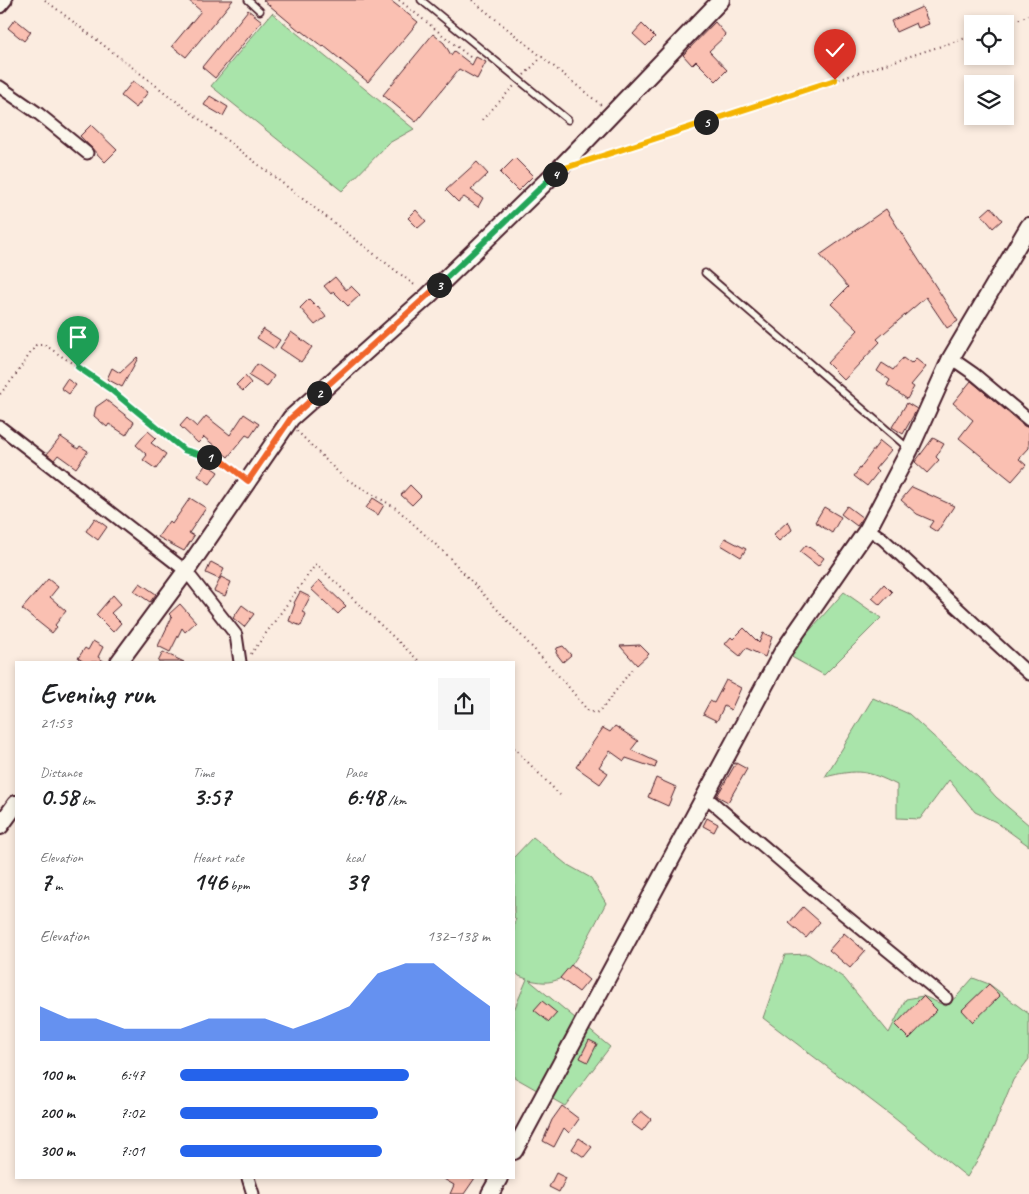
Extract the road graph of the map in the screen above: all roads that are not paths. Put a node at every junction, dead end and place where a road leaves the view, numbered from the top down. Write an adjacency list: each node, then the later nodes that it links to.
1 (6, 0): 5 (street)
2 (248, 0): 6 (lane)
3 (421, 0): 8 (lane)
4 (721, 0): 17 (street)
5 (0, 7)
6 (260, 11)
7 (0, 87): 9 (street)
8 (568, 120)
9 (87, 153)
10 (1029, 226): 12 (street)
11 (705, 273): 15 (lane)
12 (951, 358): 13 (street); 15 (street)
13 (1029, 420)
14 (0, 427): 17 (street)
15 (910, 449): 16 (street)
16 (868, 529): 20 (street); 21 (street)
17 (186, 571): 18 (street); 19 (street)
18 (120, 661)
19 (240, 661)
20 (1029, 674)
21 (705, 796): 24 (street); 25 (street)
22 (15, 805): 23 (street)
23 (0, 826)
24 (946, 998)
25 (515, 1148)
26 (248, 1179): 28 (street)
27 (498, 1179): 29 (street)
28 (253, 1194)
29 (490, 1194)

